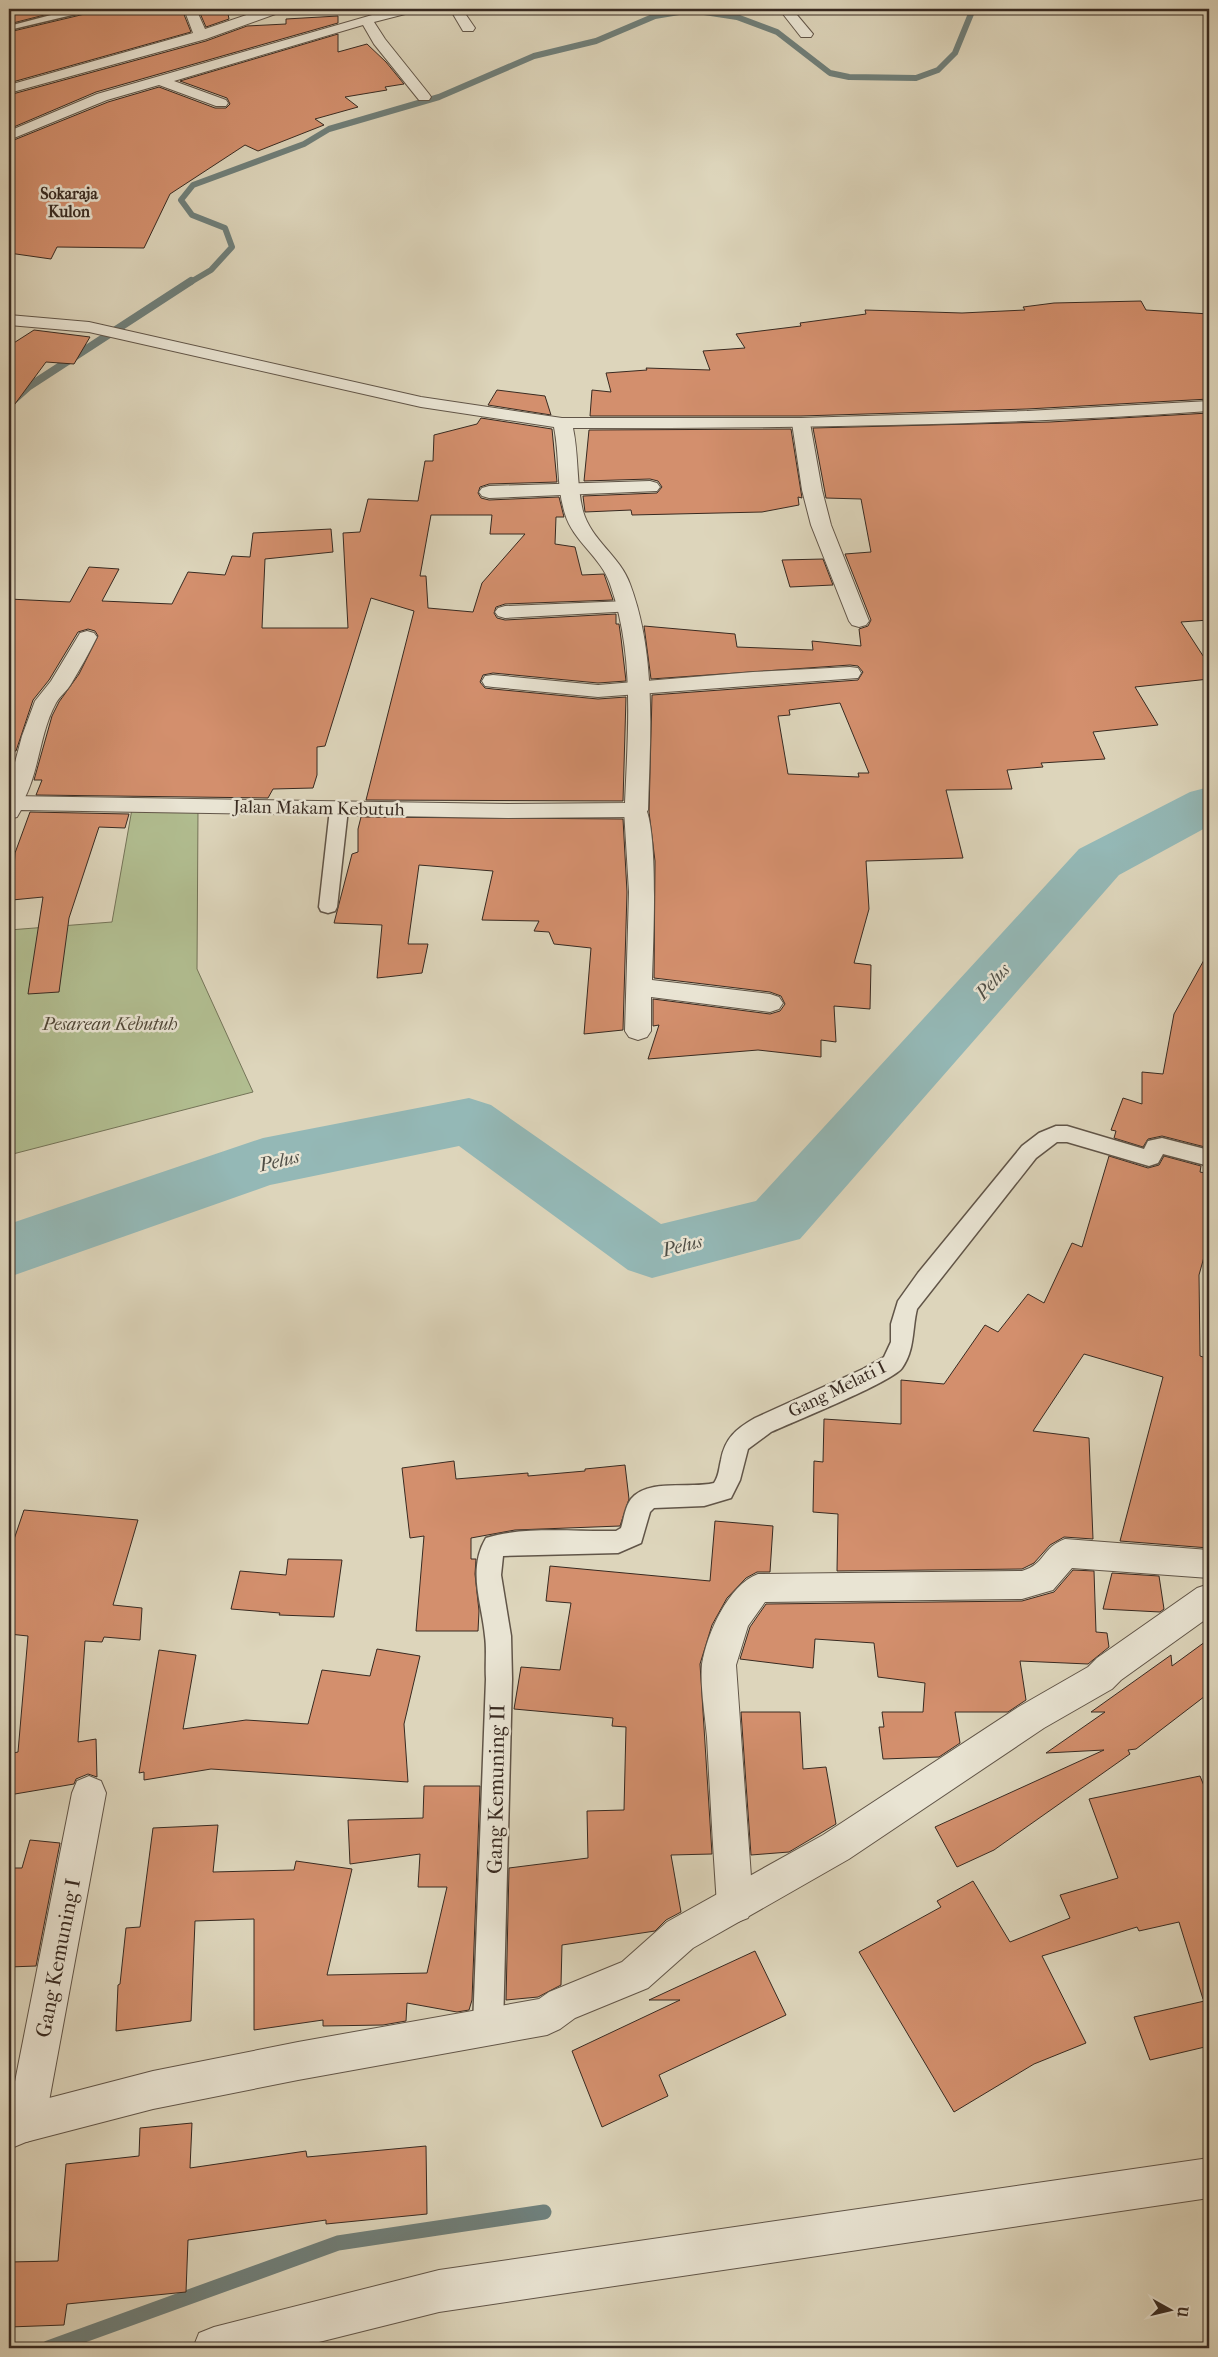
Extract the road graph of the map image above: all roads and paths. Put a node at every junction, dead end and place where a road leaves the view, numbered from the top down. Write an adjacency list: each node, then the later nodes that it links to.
1 (85, 9): 8 (lane)
2 (190, 9): 11 (street)
3 (276, 9): 11 (street)
4 (408, 9): 7 (street)
5 (456, 9): 9 (street)
6 (785, 9): 10 (street)
7 (366, 20): 13 (street); 16 (street)
8 (12, 28)
9 (468, 28)
10 (806, 34)
11 (201, 36): 12 (street)
12 (177, 43): 13 (street); 15 (street)
13 (176, 75): 14 (street)
14 (160, 80): 17 (street); 18 (street)
15 (9, 89)
16 (424, 97)
17 (221, 103)
18 (9, 136)
19 (9, 320): 21 (street)
20 (1209, 406): 22 (street)
21 (562, 423): 22 (street); 24 (street)
22 (801, 423): 28 (street)
23 (650, 487): 24 (street)
24 (570, 490): 25 (street); 26 (street)
25 (489, 492)
26 (627, 607): 27 (street); 32 (street)
27 (505, 612)
28 (859, 621)
29 (87, 636): 33 (street)
30 (850, 673): 32 (street)
31 (492, 681): 32 (street)
32 (638, 687): 35 (street)
33 (9, 806): 34 (street, Jalan Makam Kebutuh)
34 (339, 809): 35 (street, Jalan Makam Kebutuh); 36 (lane)
35 (636, 810): 37 (street)
36 (328, 907)
37 (638, 987): 38 (street); 39 (street)
38 (770, 1003)
39 (638, 1031)
40 (1209, 1158): 41 (lane, Gang Melati I)
41 (490, 1552): 46 (lane, Gang Kemuning II)
42 (1209, 1564): 45 (street)
43 (1209, 1598): 45 (street)
44 (89, 1793): 47 (street, Gang Kemuning I)
45 (736, 1905): 46 (street)
46 (488, 2027): 47 (street)
47 (18, 2127)
48 (1209, 2178): 49 (street)
49 (214, 2348)

